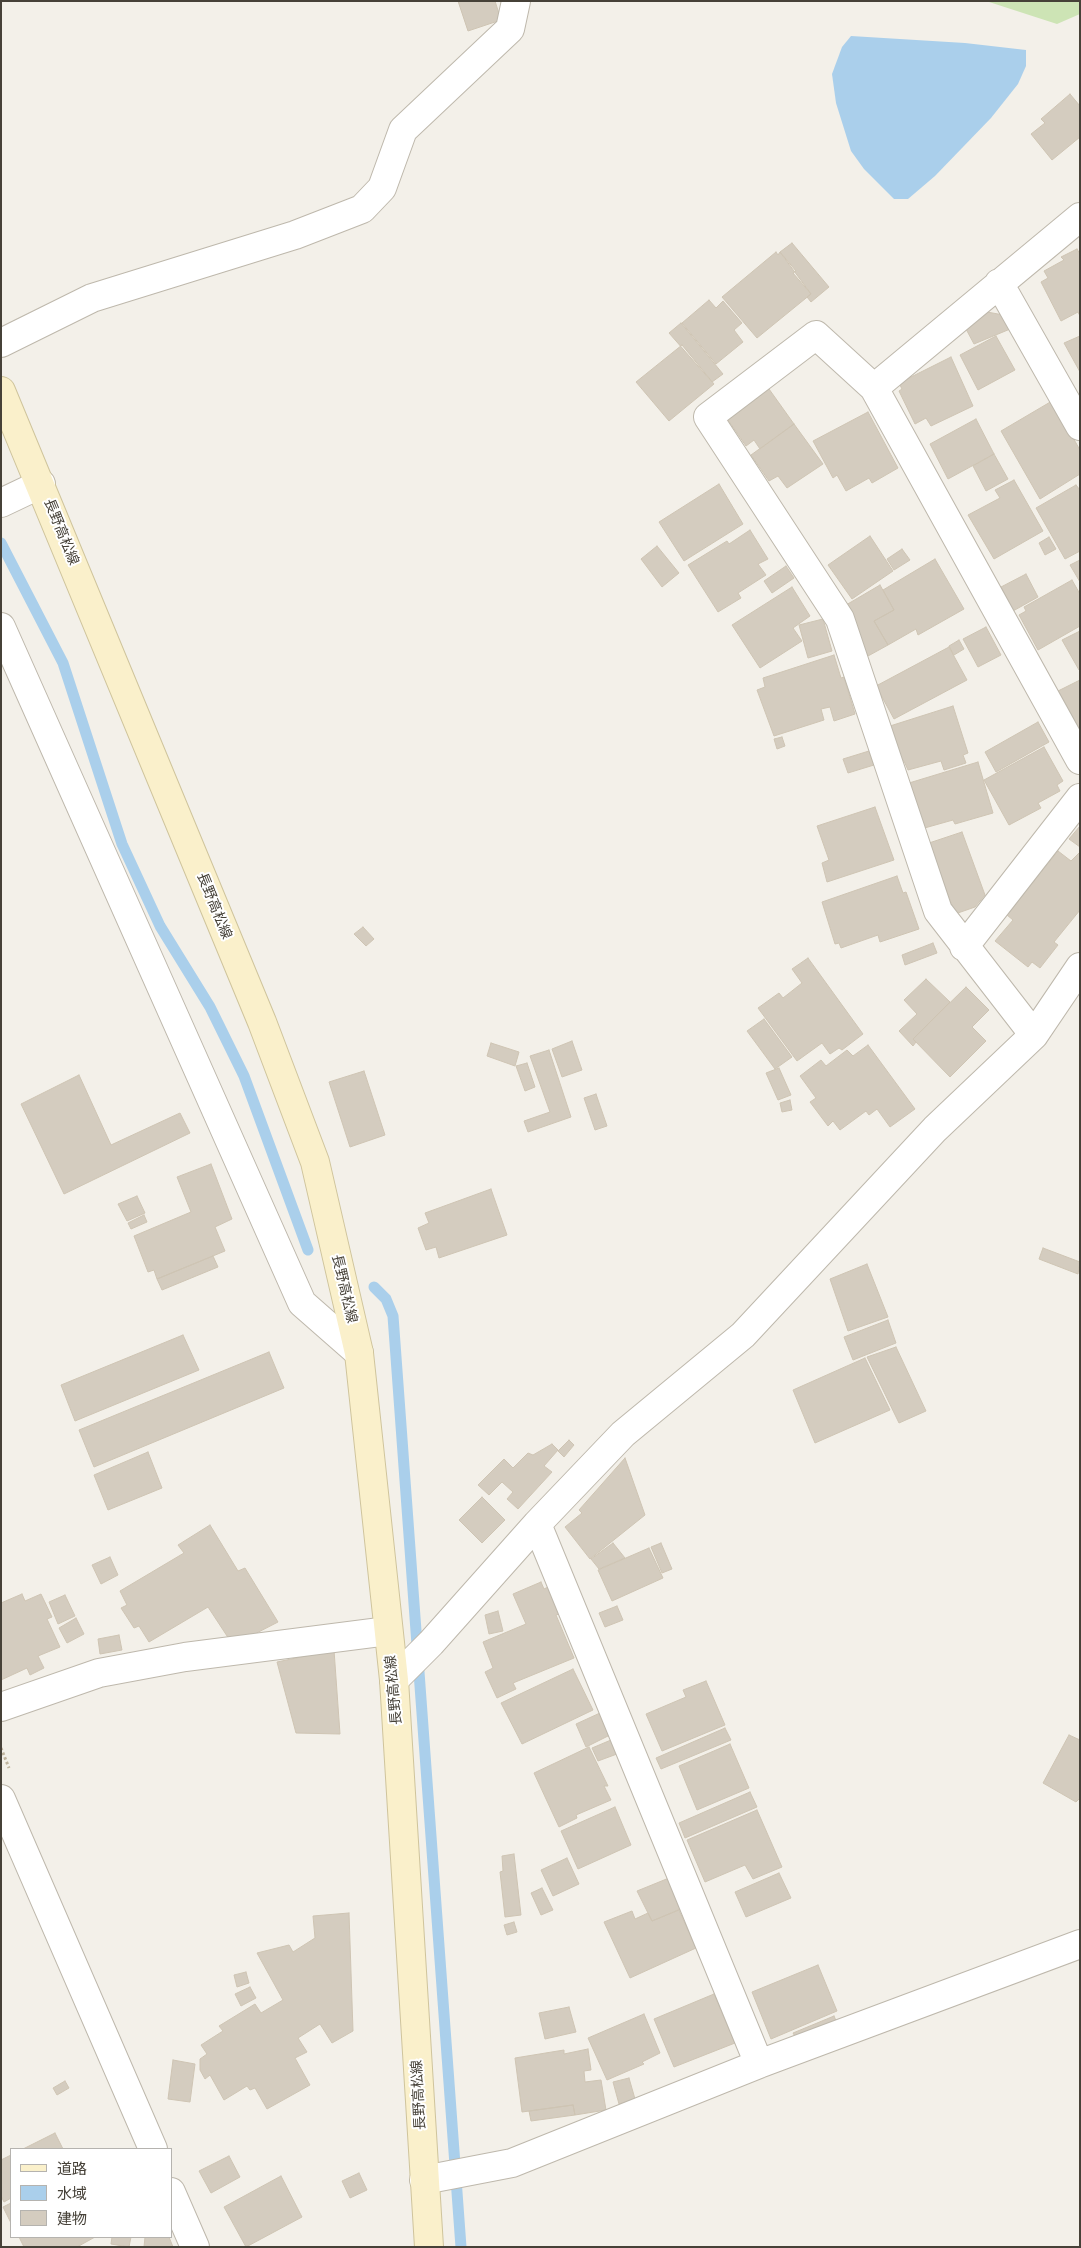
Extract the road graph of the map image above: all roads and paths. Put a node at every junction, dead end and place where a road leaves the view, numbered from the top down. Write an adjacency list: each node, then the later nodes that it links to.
1 (516, 1): 4 (street)
2 (1080, 217): 3 (street)
3 (998, 283): 5 (street); 7 (street)
4 (1, 343)
5 (874, 388): 11 (street); 13 (street)
6 (1, 391): 8 (main road, 長野高松線)
7 (1080, 426)
8 (41, 484): 9 (street); 16 (main road, 長野高松線)
9 (2, 503)
10 (1, 627): 16 (street)
11 (1080, 760)
12 (1080, 798): 13 (street)
13 (964, 947): 15 (street)
14 (1080, 967): 15 (street)
15 (1034, 1035): 17 (street)
16 (359, 1353): 18 (main road, 長野高松線)
17 (537, 1524): 19 (street); 23 (street)
18 (388, 1631): 19 (main road, 長野高松線); 20 (street)
19 (402, 1672): 25 (main road, 長野高松線)
20 (1, 1707)
21 (1, 1799): 24 (street)
22 (1080, 1944): 23 (street)
23 (759, 2064): 25 (street)
24 (153, 2148)
25 (432, 2178): 27 (main road, 長野高松線)
26 (172, 2194): 28 (street)
27 (426, 2246)
28 (195, 2247)

